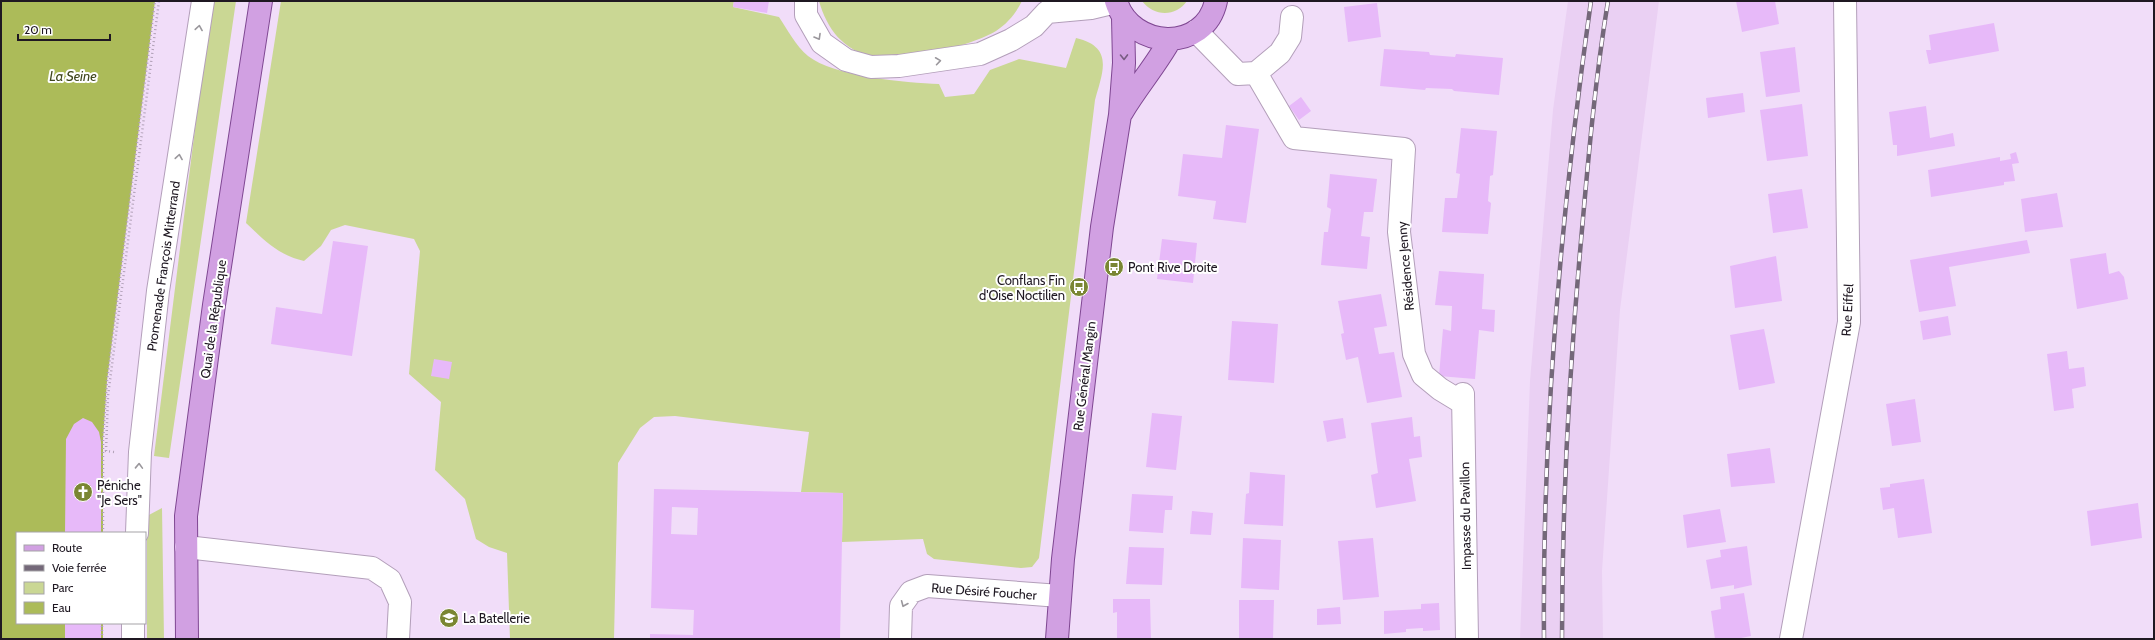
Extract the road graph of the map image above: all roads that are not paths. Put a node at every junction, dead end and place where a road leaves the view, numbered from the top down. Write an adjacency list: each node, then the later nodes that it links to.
1 (203, 1): 14 (street, Promenade François Mitterrand, one-way to 1)
2 (261, 1): 15 (main road, Quai de la République)
3 (806, 1): 6 (street, one-way to 6)
4 (1845, 1): 24 (street, Rue Eiffel)
5 (1220, 2): 9 (main road)
6 (1046, 6): 7 (street)
7 (1118, 7): 10 (main road); 12 (main road, Rue Général Mangin, one-way to 12)
8 (1292, 18): 11 (street)
9 (1196, 31): 10 (main road); 11 (street)
10 (1170, 40): 12 (main road, Rue Général Mangin)
11 (1256, 73): 13 (street, Résidence Jenny)
12 (1120, 115): 16 (main road, Rue Général Mangin)
13 (1463, 398): 23 (street, Impasse du Pavillon)
14 (137, 532)
15 (186, 547): 19 (main road, Quai de la République); 20 (street)
16 (1060, 596): 21 (street, Rue Désiré Foucher, one-way to 21); 22 (main road, Rue Général Mangin)
17 (133, 624): 18 (street)
18 (133, 639)
19 (187, 639)
20 (398, 639)
21 (900, 639)
22 (1057, 639)
23 (1467, 639)
24 (1791, 639)

